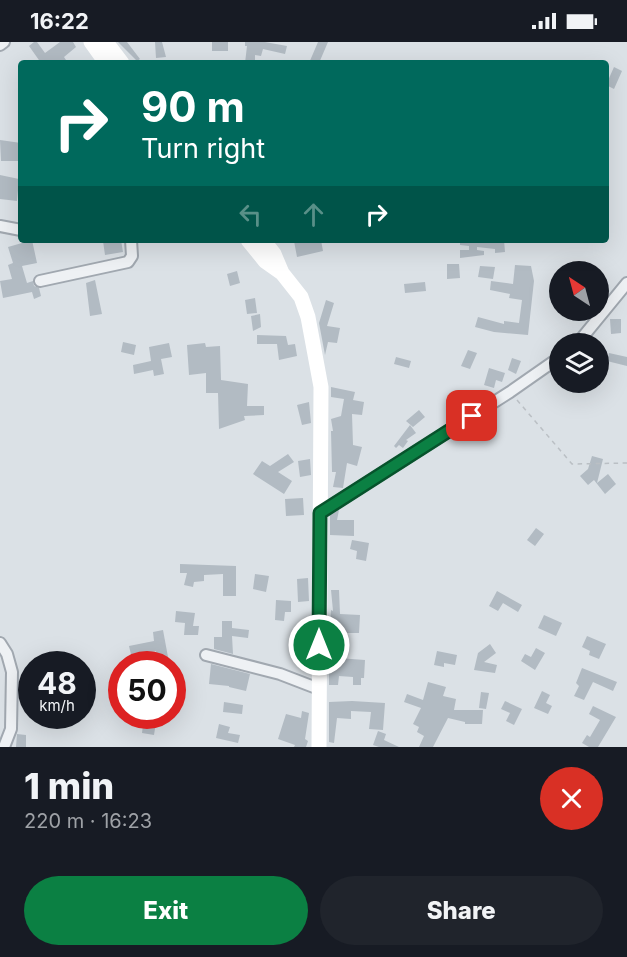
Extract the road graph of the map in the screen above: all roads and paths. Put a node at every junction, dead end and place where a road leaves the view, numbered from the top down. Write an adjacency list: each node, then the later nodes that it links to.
1 (4, 42): 4 (street)
2 (90, 42): 5 (main road)
3 (106, 42): 6 (main road)
4 (0, 45)
5 (104, 60)
6 (120, 60)
7 (0, 226): 8 (street)
8 (18, 229)
9 (131, 243): 13 (street)
10 (250, 243): 12 (main road)
11 (265, 243): 12 (main road)
12 (282, 273): 19 (main road)
13 (40, 281)
14 (627, 283): 15 (street)
15 (586, 333)
16 (549, 365): 17 (street)
17 (510, 392): 18 (path); 19 (street)
18 (627, 463)
19 (320, 513): 22 (main road)
20 (0, 643): 23 (street)
21 (206, 655): 22 (street)
22 (319, 689): 24 (main road)
23 (4, 747)
24 (319, 747)

